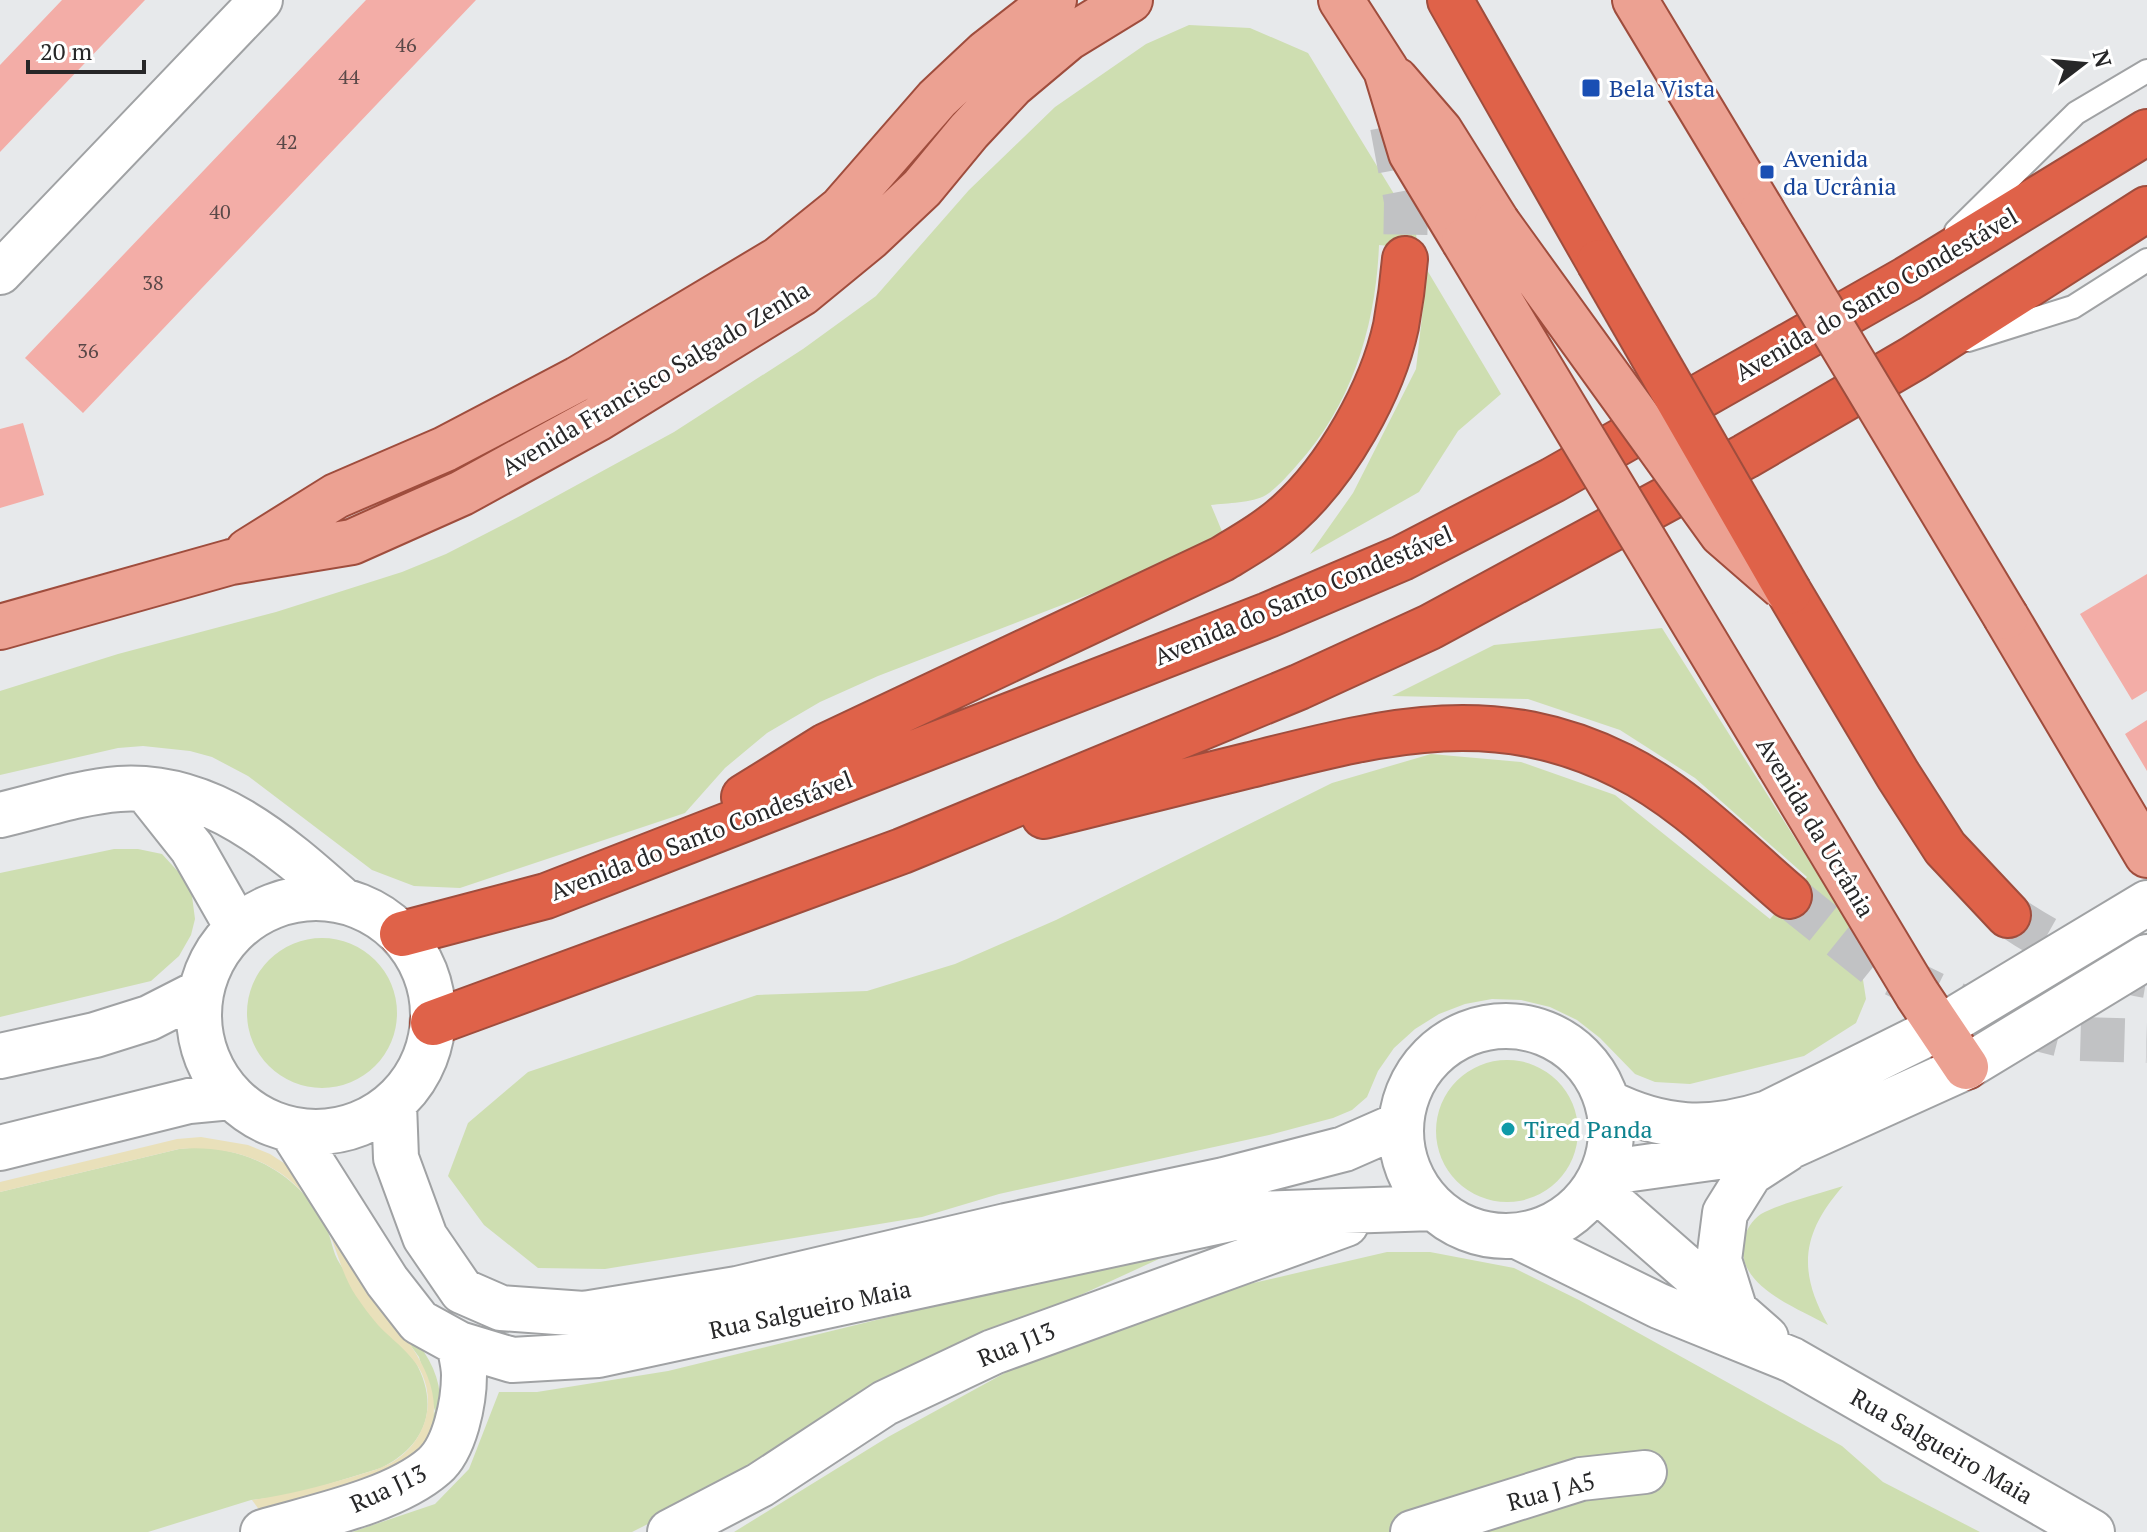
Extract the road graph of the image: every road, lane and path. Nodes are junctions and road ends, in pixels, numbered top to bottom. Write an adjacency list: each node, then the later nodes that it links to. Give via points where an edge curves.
1 (261, 0): 13 (street)
2 (1054, 0): 16 (main road, Avenida Francisco Salgado Zenha, via 976,62 841,209 779,259 578,379 445,449 336,496)
3 (1130, 0): 16 (main road, Avenida Francisco Salgado Zenha, via 1068,38 1012,85 922,188 869,238 802,293 712,350 462,493 352,542)
4 (1341, 0): 10 (main road, Avenida da Ucrânia, via 1386,70 1411,153)
5 (1450, 0): 17 (highway, bridge)
6 (1635, 0): 23 (main road, bridge)
7 (2147, 71): 14 (lane, via 2076,113)
8 (2147, 132): 14 (highway, Avenida do Santo Condestável)
9 (2147, 209): 15 (highway)
10 (1480, 232): 17 (main road, bridge, via 1722,534); 33 (main road, Avenida da Ucrânia, bridge, via 1780,766)
11 (1405, 259): 22 (highway, via 1395,328 1376,382 1345,444 1288,515 1184,579 826,746)
12 (2147, 260): 15 (lane, via 2073,307)
13 (0, 273)
14 (1907, 279): 22 (highway, Avenida do Santo Condestável, via 1553,480 1402,558)
15 (1914, 358): 21 (highway, via 1746,456 1430,627 1299,687)
16 (231, 562): 18 (main road, Avenida Francisco Salgado Zenha)
17 (1789, 592): 27 (highway, via 1945,848)
18 (0, 627)
19 (146, 790): 20 (main road, via 95,793); 25 (main road, via 188,797 242,821 265,834); 28 (main road, via 192,848)
20 (0, 815)
21 (902, 851): 24 (highway, via 1368,736 1477,728 1575,745 1624,767 1677,800); 32 (highway)
22 (653, 854): 29 (highway, Avenida do Santo Condestável, via 546,896)
23 (2147, 855)
24 (1789, 896)
25 (342, 900): 28 (main road, via 286,900); 29 (main road, via 374,912)
26 (2147, 903): 33 (main road)
27 (2008, 915)
28 (237, 927): 31 (main road, via 213,956)
29 (402, 934): 32 (main road, via 431,991)
30 (2147, 957): 35 (main road)
31 (200, 992): 34 (main road, via 149,1018); 36 (main road, via 199,1030 209,1067)
32 (433, 1023): 38 (main road, via 422,1067)
33 (1941, 1027): 35 (main road, Avenida da Ucrânia); 37 (main road, via 1739,1123 1679,1126)
34 (0, 1056)
35 (1966, 1067): 41 (main road)
36 (231, 1097): 40 (main road, via 259,1119); 42 (main road, via 189,1101)
37 (1607, 1102): 39 (main road, via 1592,1069 1565,1043 1531,1028 1495,1025 1459,1035 1430,1057 1409,1088); 43 (main road, via 1611,1138)
38 (394, 1104): 39 (main road, Rua Salgueiro Maia, via 400,1171 425,1237 462,1291 501,1308 584,1314 737,1289 1224,1180 1344,1149); 40 (main road, via 364,1124 328,1133)
39 (1401, 1124): 44 (main road, via 1405,1160)
40 (292, 1131): 48 (main road, Rua Salgueiro Maia, via 419,1322)
41 (1789, 1147): 43 (main road); 47 (main road, via 1750,1173 1725,1213 1719,1260)
42 (0, 1148)
43 (1599, 1180): 46 (main road, via 1574,1212 1547,1228); 47 (main road, Rua Salgueiro Maia)
44 (1434, 1208): 45 (main road, Rua Salgueiro Maia); 46 (main road, via 1470,1230)
45 (1387, 1209): 48 (main road, Rua Salgueiro Maia, via 1253,1214 598,1355 512,1360); 53 (main road, Rua J13, via 993,1352 885,1403 760,1485)
46 (1517, 1236): 49 (main road, Rua Salgueiro Maia, via 1659,1306)
47 (1735, 1311): 49 (main road, Rua Salgueiro Maia)
48 (459, 1344): 52 (main road, Rua J13, via 464,1374 455,1434 436,1465 368,1501)
49 (1792, 1360): 54 (main road, Rua Salgueiro Maia)
50 (1645, 1472): 51 (street, Rua J A5, via 1581,1479)
51 (1431, 1529)
52 (263, 1532)
53 (670, 1532)
54 (2092, 1532)

